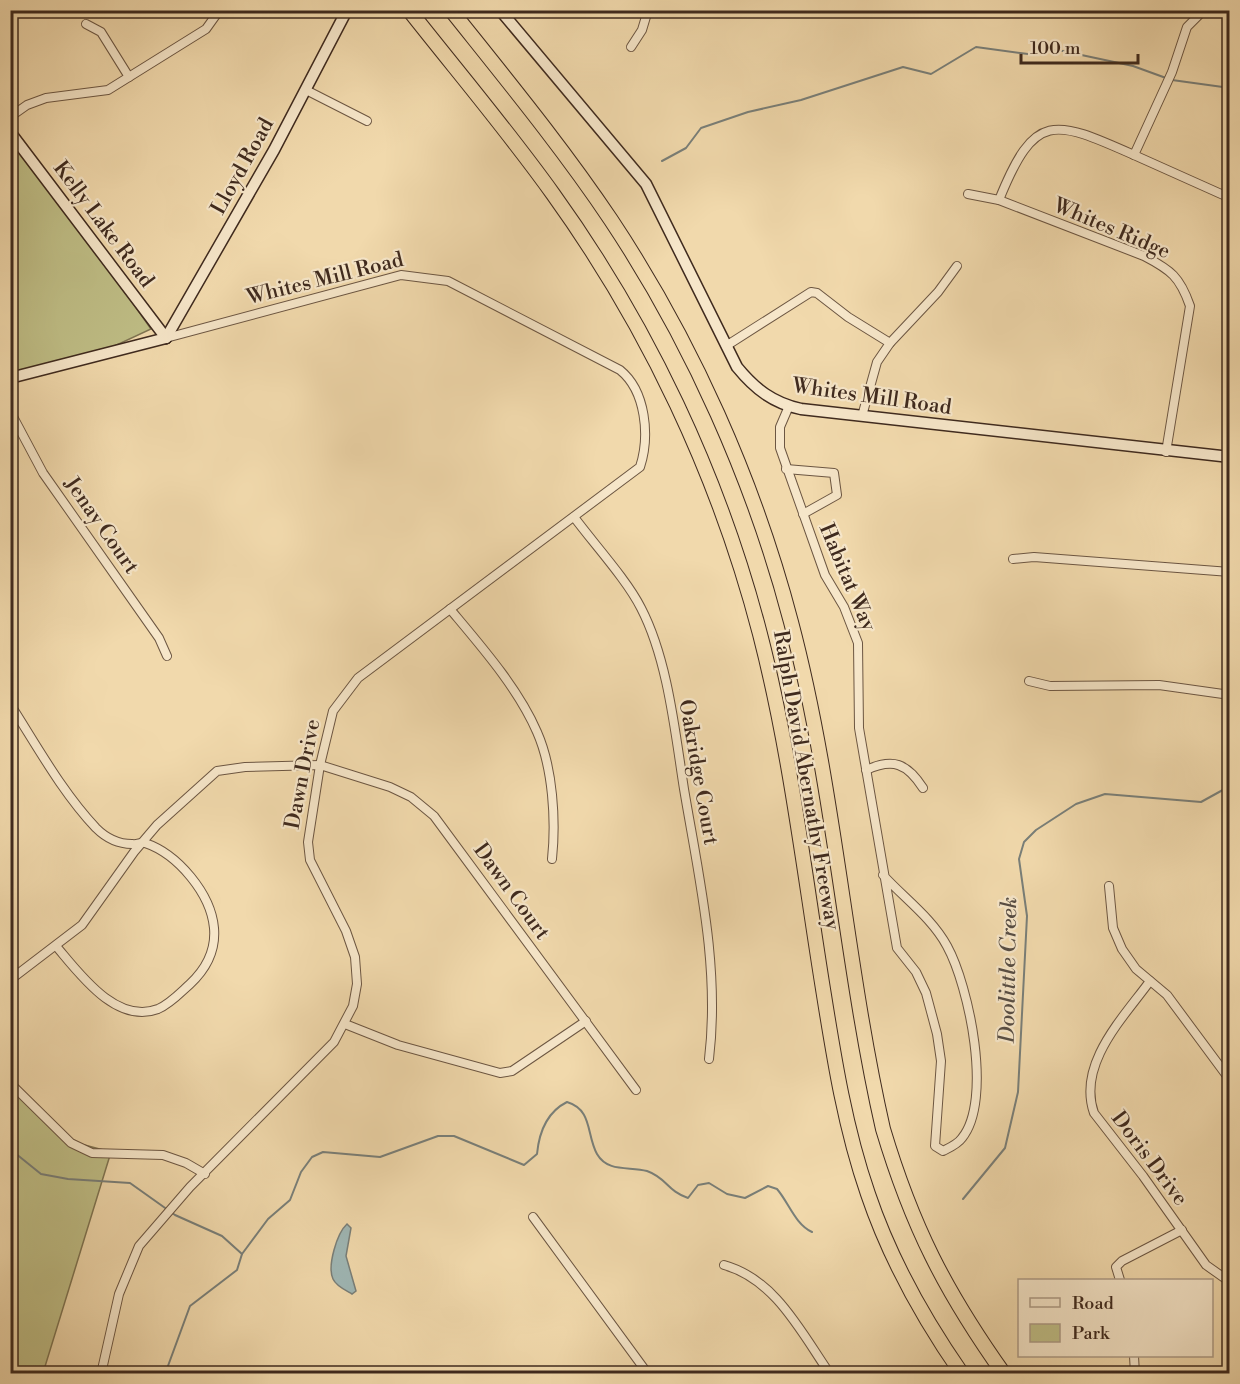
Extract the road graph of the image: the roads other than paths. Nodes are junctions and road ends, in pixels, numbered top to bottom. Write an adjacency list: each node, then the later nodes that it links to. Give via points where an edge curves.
1 (347, 10): 11 (street, Lloyd Road)
2 (409, 10): 66 (highway, Ralph David Abernathy Freeway, via 553,194 603,269 670,390 708,477 748,592 772,683 835,1059 858,1162 910,1293)
3 (451, 10): 67 (highway, Ralph David Abernathy Freeway, via 611,220 676,331 737,460 778,577 803,669 883,1129 902,1190 928,1252 969,1325)
4 (500, 10): 22 (street, Whites Mill Road, via 646,184)
5 (648, 10): 9 (street)
6 (1204, 10): 15 (street, via 1187,27 1172,72)
7 (216, 15): 10 (street, via 206,29)
8 (86, 24): 10 (street, via 101,32)
9 (631, 47)
10 (129, 77): 12 (street, via 108,90 46,98)
11 (306, 90): 13 (street); 20 (street, Lloyd Road)
12 (10, 117)
13 (367, 121)
14 (10, 132): 20 (street, Kelly Lake Road)
15 (1134, 155): 17 (street); 18 (street, via 1076,130 1050,131 1024,147)
16 (968, 194): 18 (street, Whites Ridge)
17 (1230, 198)
18 (999, 200): 28 (street, Whites Ridge, via 1144,256 1164,267 1183,287 1190,306)
19 (957, 266): 21 (street)
20 (166, 338): 23 (street, Whites Mill Road); 27 (street, Whites Mill Road, via 401,275 448,281 624,373 644,417)
21 (890, 342): 22 (street, via 811,292); 26 (street, via 877,362)
22 (726, 346): 24 (street, Whites Mill Road, via 753,385 769,398)
23 (10, 378)
24 (789, 406): 26 (street, Whites Mill Road); 30 (street, Habitat Way, via 779,437)
25 (10, 411): 36 (street, Jenay Court, via 43,473 159,638)
26 (862, 416): 28 (street, Whites Mill Road)
27 (644, 448): 32 (street, Dawn Drive, via 640,466)
28 (1166, 452): 29 (street, Whites Mill Road)
29 (1230, 458)
30 (786, 469): 31 (street, Habitat Way); 31 (street, via 834,473 837,495)
31 (803, 514): 41 (street, Habitat Way, via 825,574 843,604 858,643 859,728)
32 (574, 517): 35 (street, Dawn Drive); 52 (street, Oakridge Court, via 640,607 656,647 673,717 711,957)
33 (1013, 559): 34 (street, via 1034,557)
34 (1230, 573)
35 (450, 609): 40 (street, Dawn Drive, via 358,678 341,696 333,711); 44 (street, via 522,704 538,733 555,827)
36 (167, 656)
37 (1029, 681): 38 (street, via 1050,686 1159,685)
38 (1230, 695)
39 (10, 704): 43 (street, via 97,829 113,841)
40 (320, 765): 43 (street, Dawn Court, via 217,771); 50 (street, Dawn Court, via 390,787 411,797 434,816); 51 (street, Dawn Drive, via 308,842 310,860 355,957 357,984)
41 (866, 770): 42 (street, via 889,763 906,767); 45 (street, Habitat Way)
42 (924, 788)
43 (143, 842): 47 (street, Dawn Court, via 91,916); 47 (street, via 175,861 208,905 214,947 198,975 160,1008 148,1012 129,1010 94,987)
44 (552, 859)
45 (882, 874): 45 (street, Habitat Way, via 924,915 947,946 970,1014 977,1084 972,1116 962,1139 943,1151 934,1146 940,1070 937,1034 926,993 897,948)
46 (1108, 886): 49 (street, via 1113,928 1122,949)
47 (56, 946): 48 (street, Dawn Court)
48 (10, 980)
49 (1150, 981): 53 (street, via 1167,994); 58 (street, Doris Drive, via 1102,1049 1093,1070 1090,1102 1094,1113)
50 (586, 1021): 51 (street, via 512,1071 500,1073 398,1045); 55 (street, Dawn Court)
51 (345, 1024): 56 (street, Dawn Drive, via 334,1042)
52 (709, 1059)
53 (1230, 1080)
54 (10, 1083): 56 (street, via 71,1143 92,1153 163,1155)
55 (636, 1089)
56 (205, 1174): 63 (street, Dawn Drive, via 133,1256 119,1294)
57 (533, 1217): 64 (street)
58 (1182, 1230): 60 (street, via 1122,1261 1116,1267); 61 (street, Doris Drive, via 1206,1265)
59 (724, 1264): 65 (street, via 750,1275 770,1291)
60 (1119, 1279)
61 (1230, 1282)
62 (1134, 1357): 68 (street)
63 (101, 1374)
64 (648, 1374)
65 (830, 1374)
66 (962, 1374)
67 (1004, 1374)
68 (1135, 1374)

